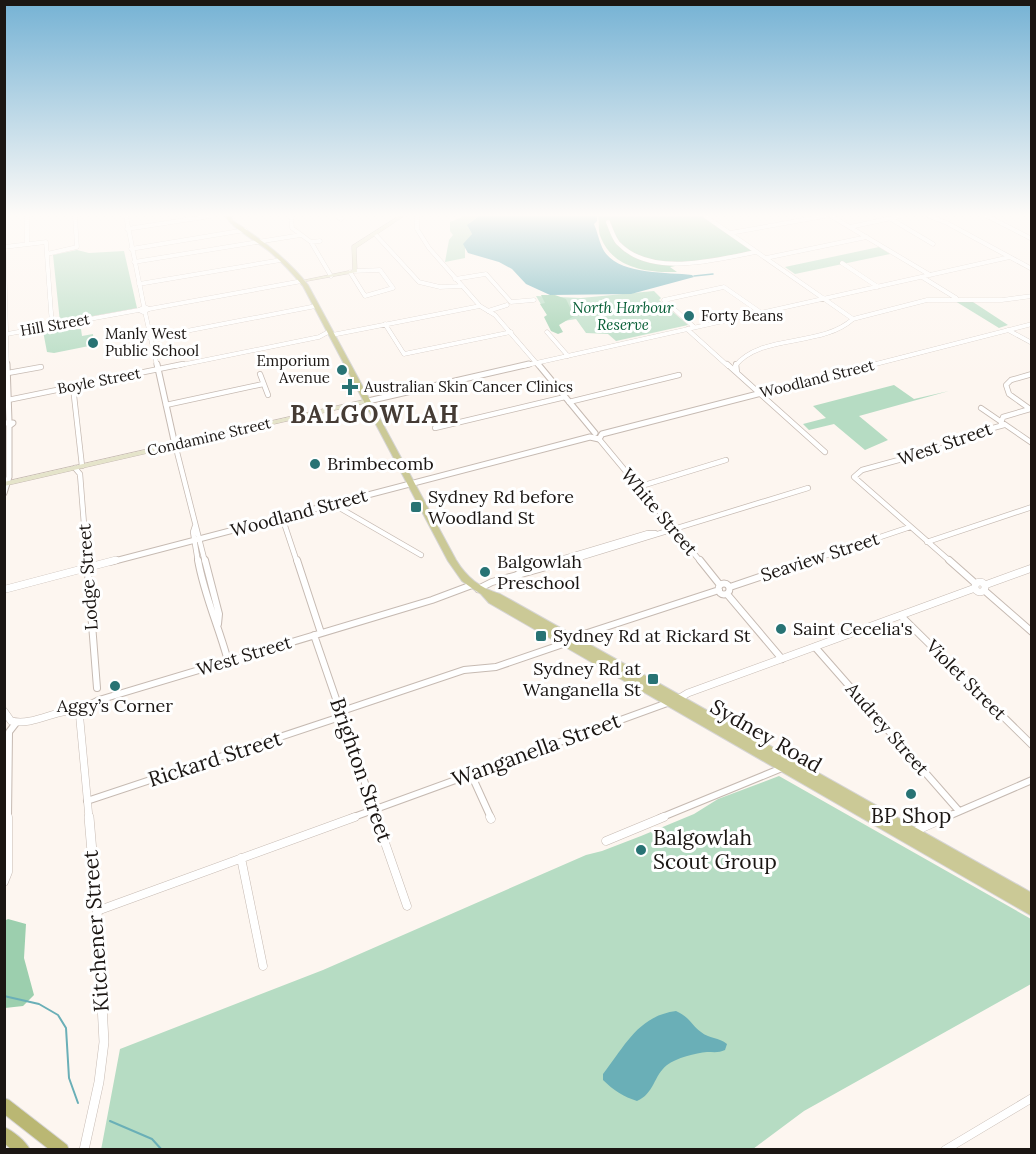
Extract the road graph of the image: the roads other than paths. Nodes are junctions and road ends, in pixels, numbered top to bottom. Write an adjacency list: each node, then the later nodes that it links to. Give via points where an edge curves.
1 (5, 270): 41 (street)
2 (48, 270): 34 (street)
3 (136, 270): 19 (street)
4 (223, 270): 19 (street)
5 (291, 270): 18 (main road, Sydney Road)
6 (327, 270): 15 (street)
7 (408, 270): 20 (street, via 419,282 440,287)
8 (448, 270): 17 (street)
9 (782, 270): 23 (street)
10 (852, 270): 21 (street)
11 (922, 270): 14 (street)
12 (954, 270): 14 (street, Condamine Street)
13 (352, 272): 13 (street, via 364,296 393,288 380,270); 15 (main road)
14 (931, 275): 16 (street, Condamine Street)
15 (331, 276): 18 (main road)
16 (922, 277): 21 (street, Condamine Street); 24 (street)
17 (455, 279): 20 (street); 25 (street, via 483,273 511,302)
18 (302, 281): 27 (main road, Sydney Road); 29 (street, Hill Street)
19 (139, 284): 29 (street)
20 (462, 286): 28 (street)
21 (878, 287): 23 (street, Condamine Street)
22 (1032, 296): 24 (street)
23 (823, 299): 30 (street, Condamine Street); 31 (street)
24 (957, 299): 31 (street, via 927,300)
25 (534, 300)
26 (507, 305): 28 (street, Boyle Street)
27 (316, 306): 40 (main road, Sydney Road); 42 (street)
28 (484, 308): 32 (street, Boyle Street); 38 (street)
29 (144, 310): 34 (street, Hill Street); 42 (street)
30 (760, 312): 35 (street, Condamine Street); 35 (street, via 724,287 665,298)
31 (853, 319): 50 (street, via 833,332 752,351 735,364)
32 (385, 324): 38 (street, via 404,354); 40 (street, Boyle Street)
33 (1032, 324): 37 (street, Woodland Street)
34 (52, 326): 41 (street, Hill Street)
35 (694, 327): 36 (street, Condamine Street)
36 (687, 329): 45 (street, Condamine Street); 50 (street)
37 (1008, 330): 43 (street); 56 (street, Woodland Street)
38 (511, 332): 46 (street)
39 (547, 332): 45 (street)
40 (331, 333): 48 (street, Boyle Street); 60 (main road, Sydney Road)
41 (7, 334): 44 (street)
42 (150, 338): 48 (street)
43 (1032, 344)
44 (6, 356): 49 (street)
45 (568, 356): 46 (street, Condamine Street)
46 (536, 363): 58 (street); 60 (street, Condamine Street)
47 (41, 367): 49 (street)
48 (158, 370): 55 (street, Boyle Street); 61 (street)
49 (8, 373): 59 (street)
50 (736, 373): 56 (street)
51 (260, 374): 54 (street)
52 (1032, 374): 63 (street, via 1006,385 1009,394)
53 (679, 375): 58 (street)
54 (263, 384): 57 (street); 61 (street)
55 (73, 387): 59 (street, Boyle Street); 73 (street, Lodge Street)
56 (760, 394): 68 (street, Woodland Street); 71 (street)
57 (268, 395)
58 (567, 399): 66 (street); 67 (street)
59 (8, 400): 64 (street)
60 (368, 401): 70 (main road, Condamine Street); 74 (main road, Sydney Road)
61 (166, 405): 70 (street)
62 (981, 408): 65 (street)
63 (1031, 409): 65 (street, West Street, via 1003,417)
64 (7, 424): 75 (street)
65 (1003, 424): 69 (street); 82 (street, West Street, via 956,438 946,447 856,472 854,477)
66 (435, 428)
67 (593, 435): 68 (street); 74 (street, Woodland Street)
68 (601, 436): 76 (street, White Street)
69 (1032, 443)
70 (174, 448): 73 (main road, Condamine Street); 84 (street)
71 (825, 452)
72 (726, 460): 76 (street)
73 (79, 470): 75 (main road, Condamine Street); 87 (street, Lodge Street)
74 (412, 483): 79 (street, Woodland Street); 93 (main road, Sydney Road, via 456,568)
75 (6, 484): 78 (street)
76 (638, 487): 83 (street, White Street)
77 (808, 488): 83 (street, West Street)
78 (4, 493)
79 (336, 503): 81 (street, Woodland Street); 86 (street)
80 (1032, 507): 85 (street)
81 (282, 517): 84 (street, Woodland Street); 98 (street)
82 (910, 527): 85 (street); 91 (street, Seaview Street)
83 (673, 528): 90 (street, White Street); 93 (street, West Street)
84 (198, 539): 87 (street, Woodland Street); 102 (street, via 212,615)
85 (927, 542): 89 (street)
86 (421, 555)
87 (87, 568): 94 (street, Woodland Street); 103 (street, Lodge Street)
88 (1032, 568): 92 (street)
89 (975, 586): 92 (street); 96 (street, Wanganella Street)
90 (719, 587): 91 (street); 95 (street); 99 (street)
91 (730, 587): 95 (street)
92 (985, 588): 97 (street)
93 (478, 589): 98 (street, West Street); 99 (main road, Sydney Road, via 492,601)
94 (5, 590)
95 (727, 594): 101 (street)
96 (901, 616): 100 (street, Wanganella Street); 109 (street, Violet Street)
97 (1032, 632)
98 (318, 634): 102 (street, West Street); 107 (street, Brighton Street)
99 (569, 641): 104 (main road, Sydney Road); 107 (street, Rickard Street, via 496,667 464,670)
100 (815, 647): 101 (street, Wanganella Street); 115 (street, Audrey Street)
101 (782, 658): 104 (street, Wanganella Street)
102 (228, 661): 105 (street, West Street, via 94,701)
103 (98, 688)
104 (673, 701): 110 (main road, Sydney Road); 111 (street, Wanganella Street)
105 (79, 710): 108 (street, West Street, via 64,710); 113 (street, Kitchener Street)
106 (4, 711): 108 (street)
107 (342, 714): 113 (street, Rickard Street); 114 (street, Brighton Street)
108 (16, 723): 120 (street, via 9,732 8,872)
109 (1032, 745)
110 (787, 765): 117 (main road, Sydney Road); 118 (street)
111 (471, 774): 114 (street, Wanganella Street); 116 (street)
112 (1032, 780): 115 (street)
113 (87, 801): 123 (street, Kitchener Street)
114 (375, 810): 119 (street, Wanganella Street); 122 (street, Brighton Street)
115 (959, 811): 117 (street)
116 (490, 819)
117 (912, 836): 121 (main road, Sydney Road); 124 (main road, Sydney Road)
118 (606, 841)
119 (241, 858): 123 (street, Wanganella Street); 125 (street)
120 (4, 882)
121 (1032, 899)
122 (407, 906)
123 (97, 911): 129 (street, Kitchener Street, via 104,1042)
124 (1032, 911)
125 (263, 966)
126 (1032, 1098): 132 (street)
127 (4, 1105): 131 (highway)
128 (4, 1134): 130 (highway)
129 (85, 1144)
130 (23, 1149)
131 (62, 1149)
132 (945, 1149)

